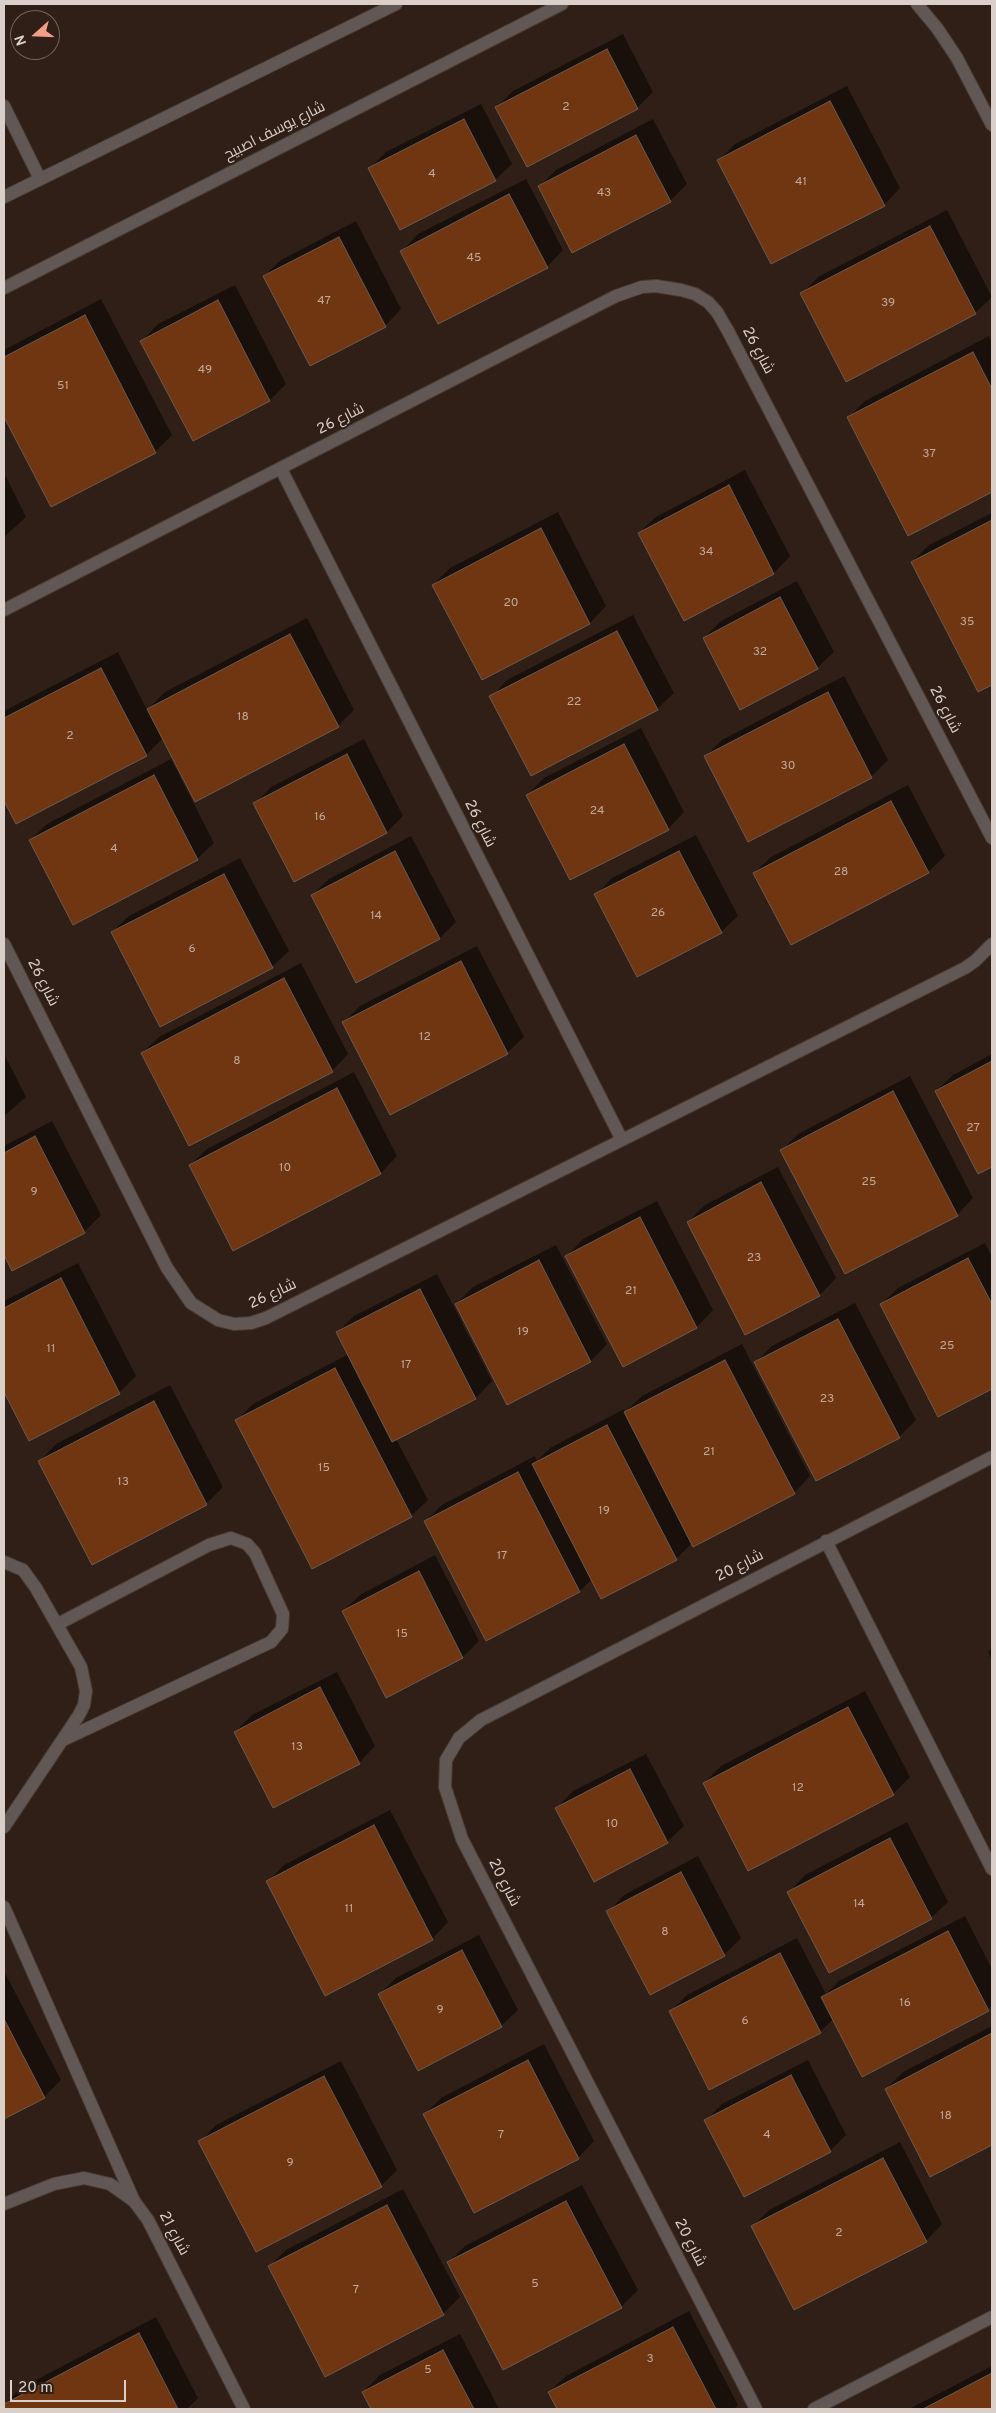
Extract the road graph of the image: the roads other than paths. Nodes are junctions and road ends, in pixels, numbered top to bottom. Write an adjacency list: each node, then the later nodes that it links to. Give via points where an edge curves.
1 (396, 4): 6 (street)
2 (562, 4): 8 (street, شارع يوسف اصبيح)
3 (918, 4): 5 (street, via 957,58)
4 (4, 106): 6 (street)
5 (992, 126)
6 (40, 178): 7 (street)
7 (4, 197)
8 (4, 288)
9 (281, 469): 10 (street, شارع 26); 11 (street, شارع 26, via 616,296 656,286 695,294 717,312 728,331); 14 (street, شارع 26)
10 (4, 610)
11 (992, 838)
12 (4, 944): 14 (street, شارع 26, via 168,1268 191,1302 218,1320 234,1324 266,1318)
13 (992, 944): 14 (street, شارع 26, via 965,968)
14 (622, 1140)
15 (992, 1457): 16 (street, شارع 20)
16 (826, 1541): 21 (street); 27 (street, شارع 20, via 481,1720 459,1738 446,1760 444,1772 448,1803 462,1839)
17 (4, 1562): 18 (street, via 23,1570)
18 (58, 1624): 19 (street, via 81,1667 86,1691 84,1704); 19 (street, via 209,1544 232,1538 247,1544 255,1553 283,1614 282,1629 271,1642)
19 (63, 1740): 20 (street)
20 (4, 1827)
21 (992, 1869)
22 (4, 1907): 23 (street)
23 (134, 2200): 24 (street, شارع 21, via 110,2184 84,2178 54,2184); 26 (street, شارع 21, via 148,2220)
24 (4, 2204)
25 (992, 2317): 28 (street)
26 (244, 2409)
27 (756, 2409)
28 (814, 2409)

